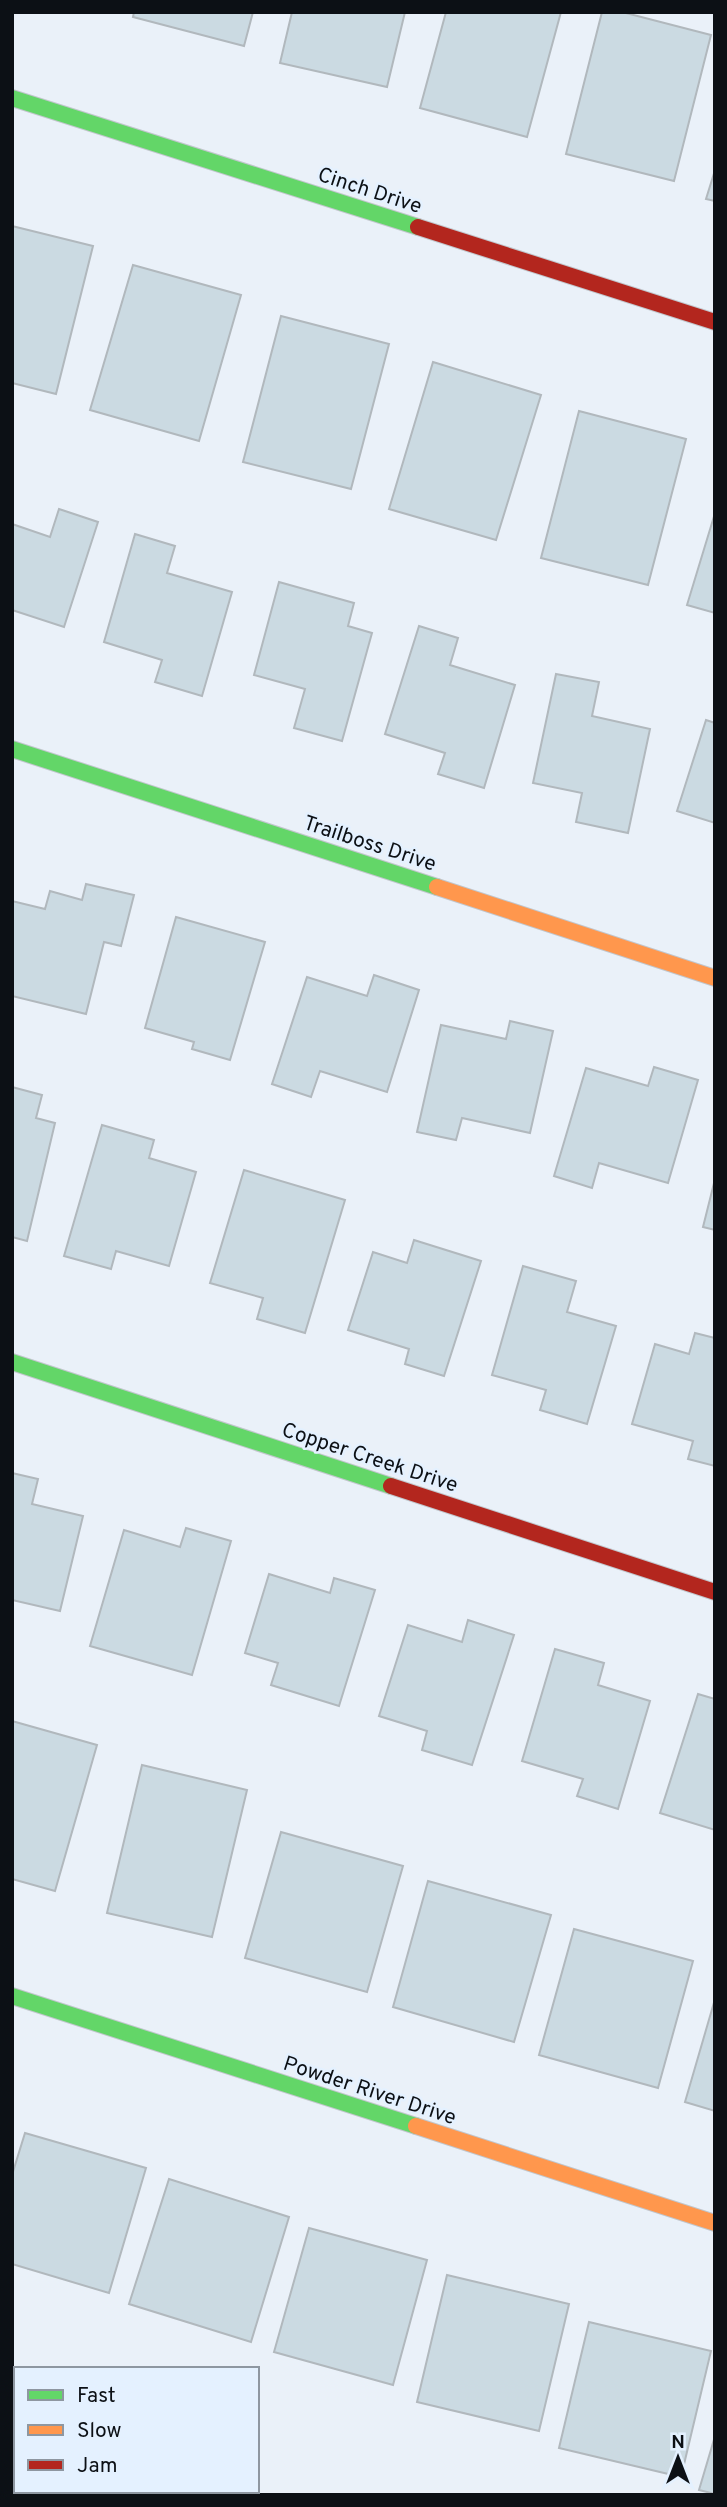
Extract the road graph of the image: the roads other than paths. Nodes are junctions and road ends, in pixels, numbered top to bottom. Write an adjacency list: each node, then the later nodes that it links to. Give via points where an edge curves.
1 (12, 98): 2 (street, Cinch Drive)
2 (715, 322)
3 (12, 749): 4 (street, Trailboss Drive)
4 (715, 978)
5 (12, 1362): 6 (street, Copper Creek Drive)
6 (715, 1592)
7 (12, 1996): 8 (street, Powder River Drive)
8 (715, 2223)

